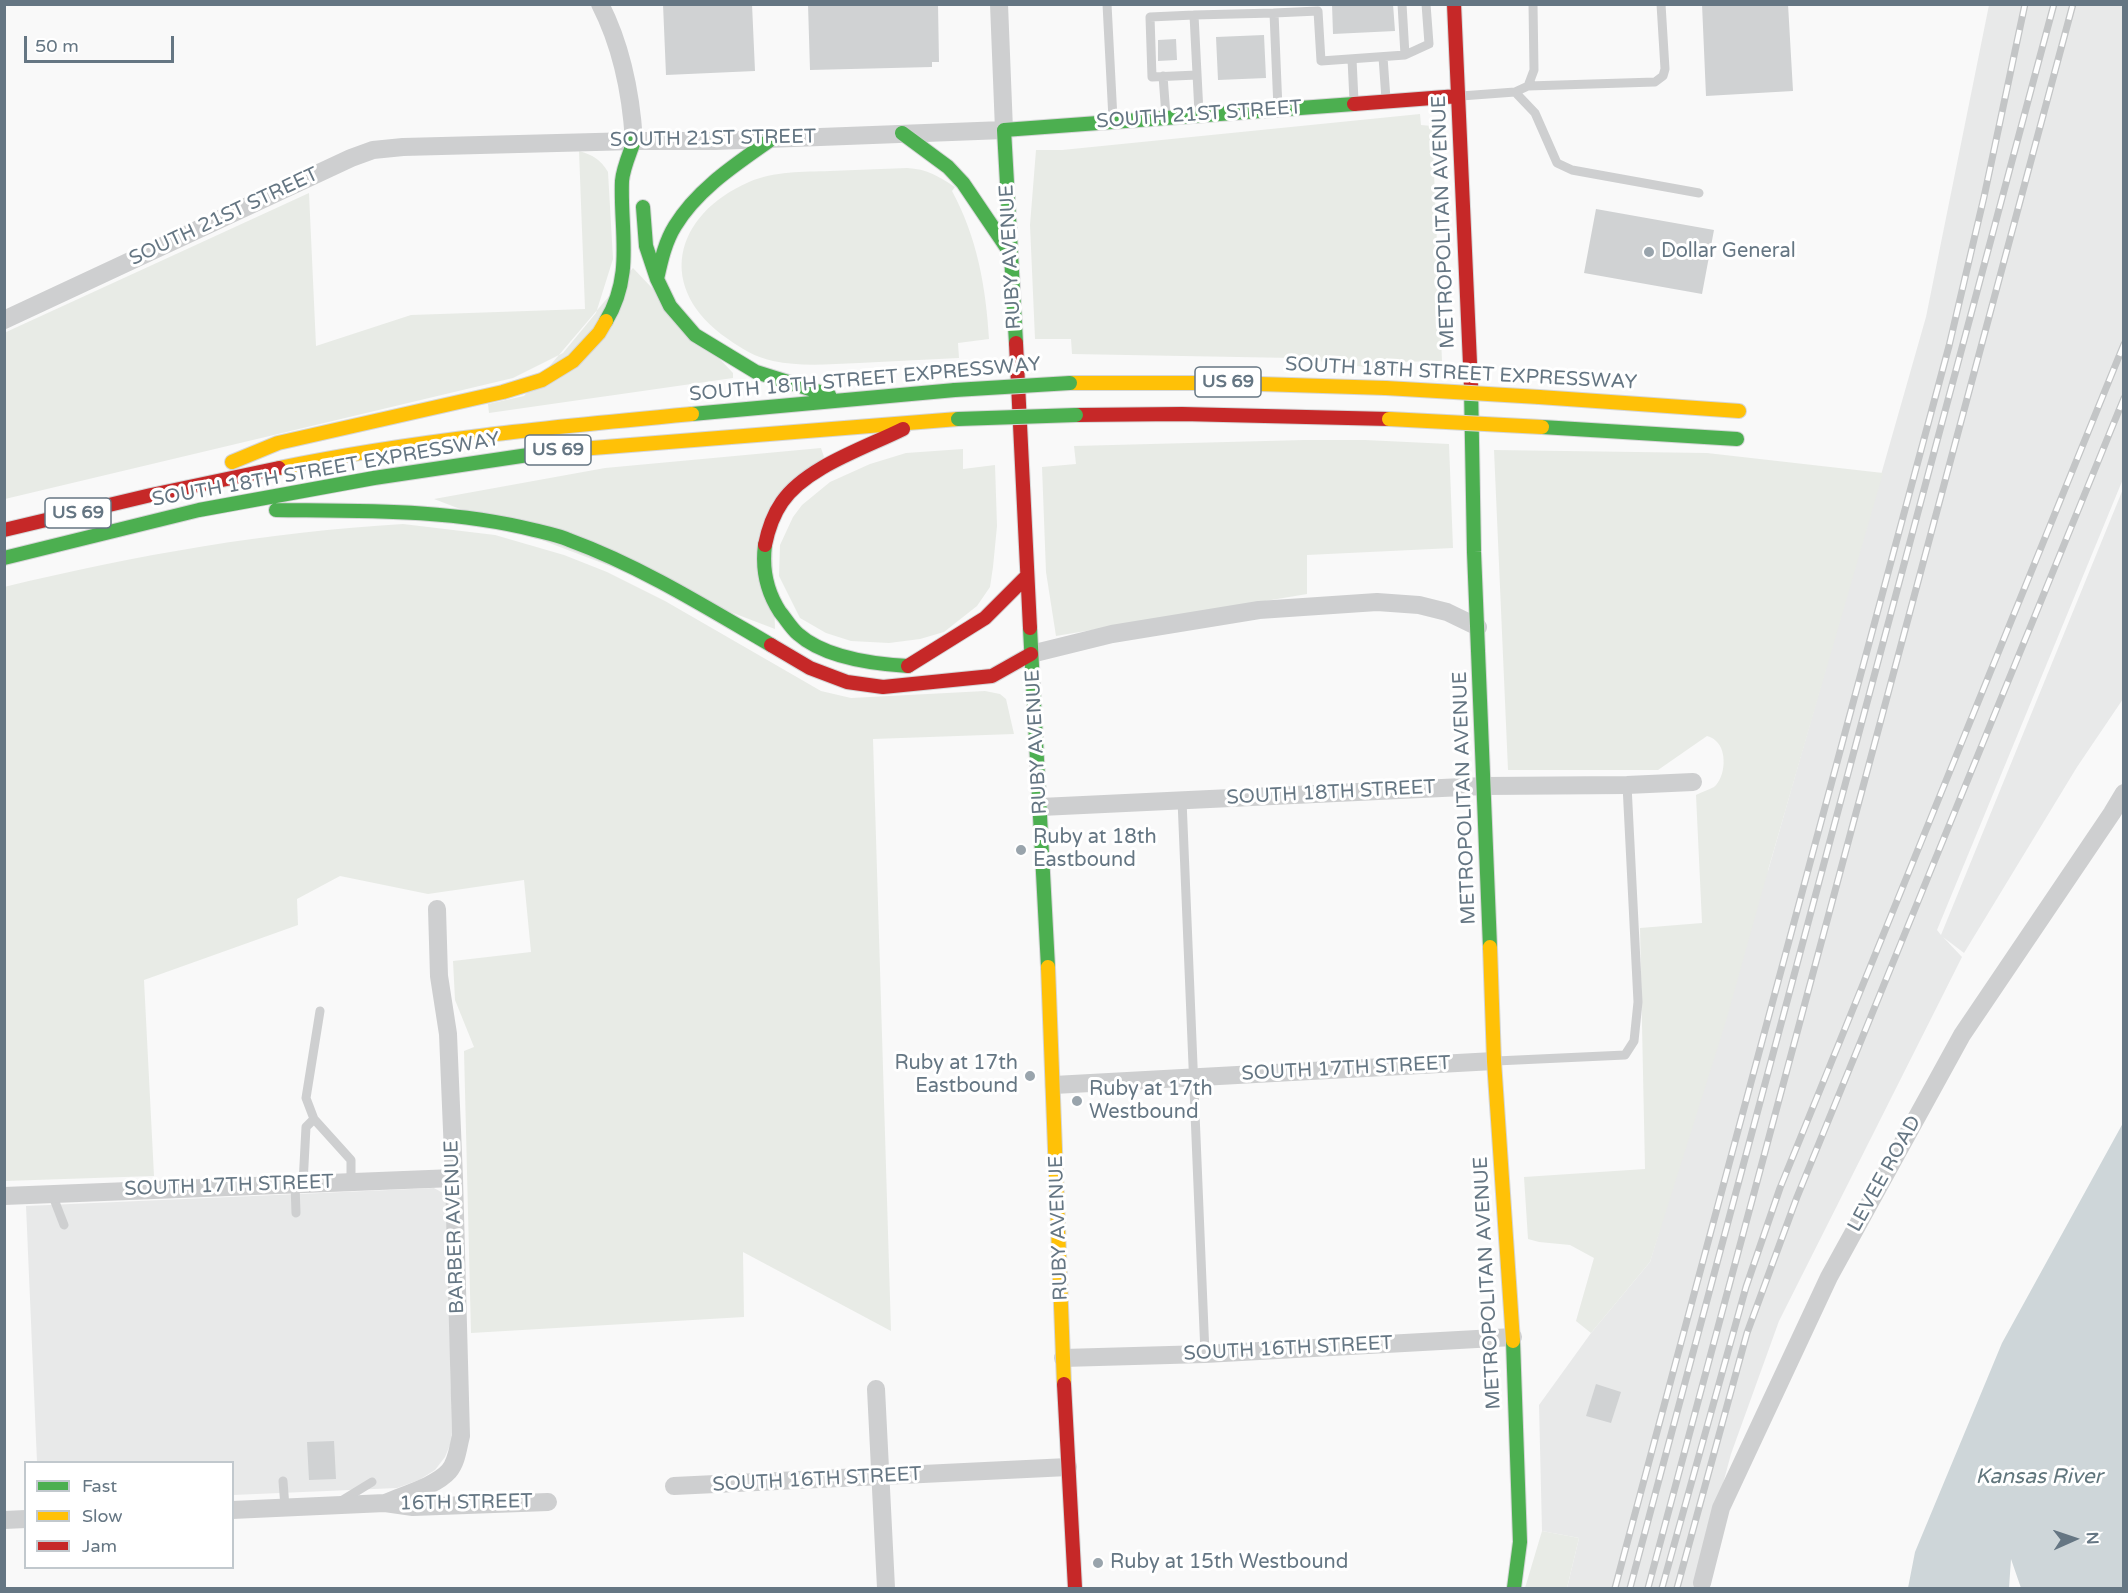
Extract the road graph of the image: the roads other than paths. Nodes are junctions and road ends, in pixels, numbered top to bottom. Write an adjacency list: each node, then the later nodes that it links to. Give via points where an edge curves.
1 (600, 4): 28 (street, via 614,31 625,71)
2 (999, 4): 25 (street, RUBY AVENUE)
3 (1107, 4): 24 (lane)
4 (1402, 4): 11 (lane)
5 (1426, 4): 11 (lane, via 1429,44)
6 (1454, 4): 18 (main road, METROPOLITAN AVENUE)
7 (1533, 4): 16 (lane, via 1534,70)
8 (1661, 4): 16 (lane, via 1665,69 1655,82)
9 (1274, 14): 10 (lane); 13 (lane, via 1318,11 1321,61); 21 (lane)
10 (1194, 15): 14 (lane); 15 (lane, via 1150,16 1152,77)
11 (1405, 55): 12 (lane)
12 (1383, 57): 13 (lane); 19 (lane)
13 (1352, 59): 20 (lane)
14 (1197, 75): 15 (lane); 22 (lane)
15 (1163, 76): 23 (lane)
16 (1528, 86): 17 (lane)
17 (1515, 92): 18 (lane); 31 (lane, via 1535,114 1557,163 1572,170)
18 (1458, 96): 19 (main road, SOUTH 21ST STREET); 44 (main road, METROPOLITAN AVENUE)
19 (1386, 101): 20 (main road, SOUTH 21ST STREET)
20 (1354, 103): 21 (main road, SOUTH 21ST STREET)
21 (1278, 110): 22 (main road, SOUTH 21ST STREET)
22 (1199, 116): 23 (main road, SOUTH 21ST STREET)
23 (1166, 118): 24 (main road, SOUTH 21ST STREET)
24 (1113, 122): 25 (main road, SOUTH 21ST STREET)
25 (1004, 130): 26 (street, SOUTH 21ST STREET); 32 (main road, RUBY AVENUE)
26 (902, 133): 27 (street, SOUTH 21ST STREET); 32 (main road, via 963,183)
27 (773, 138): 28 (street, SOUTH 21ST STREET); 33 (main road, via 689,206 667,241)
28 (634, 141): 29 (main road); 34 (street, SOUTH 21ST STREET, via 373,150); 39 (main road, via 622,177 623,280 614,308 599,333 573,361 542,380 503,392 279,443)
29 (639, 171)
30 (642, 192): 33 (main road, via 646,246)
31 (1699, 193)
32 (1012, 257): 43 (main road, RUBY AVENUE)
33 (657, 279): 35 (main road, via 670,306 694,335 756,372)
34 (4, 320)
35 (842, 399): 36 (main road, SOUTH 18TH STREET EXPRESSWAY / US 69, bridge, via 1151,381 1291,383); 39 (main road, SOUTH 18TH STREET EXPRESSWAY / US 69, via 496,433 323,459)
36 (1739, 411)
37 (920, 422): 38 (main road, SOUTH 18TH STREET EXPRESSWAY / US 69, bridge, via 1182,414 1389,419); 40 (main road, SOUTH 18TH STREET EXPRESSWAY / US 69, via 551,451); 48 (main road, via 827,465 804,481 783,501 764,549 765,580 777,609 798,634 831,651 873,664)
38 (1737, 439)
39 (151, 495): 41 (main road, SOUTH 18TH STREET EXPRESSWAY / US 69)
40 (199, 510): 42 (main road, SOUTH 18TH STREET EXPRESSWAY / US 69); 46 (main road, via 421,512 498,521 568,538 684,596 810,668 847,682 883,687 992,676)
41 (4, 530)
42 (4, 558)
43 (1027, 576): 46 (main road, RUBY AVENUE); 48 (main road, via 985,618)
44 (1478, 627): 46 (street, via 1447,612 1419,605 1377,602 1259,610 1112,634); 51 (main road, METROPOLITAN AVENUE)
45 (1001, 654): 46 (main road)
46 (1031, 654): 54 (main road, RUBY AVENUE)
47 (939, 661): 48 (main road)
48 (908, 666)
49 (1694, 782): 50 (street, SOUTH 18TH STREET)
50 (1627, 785): 51 (street, SOUTH 18TH STREET); 57 (lane, via 1638,1002 1634,1041 1625,1055)
51 (1484, 786): 53 (street, SOUTH 18TH STREET); 57 (main road, METROPOLITAN AVENUE)
52 (2124, 793): 84 (street, LEVEE ROAD, via 1962,1035 1829,1277 1721,1508)
53 (1182, 800): 54 (street, SOUTH 18TH STREET); 58 (lane)
54 (1041, 807): 59 (main road, RUBY AVENUE)
55 (437, 909): 61 (street, BARBER AVENUE, via 439,976 448,1034)
56 (320, 1011): 60 (lane, via 306,1098)
57 (1494, 1061): 58 (street, SOUTH 17TH STREET); 68 (main road, METROPOLITAN AVENUE)
58 (1195, 1077): 59 (street, SOUTH 17TH STREET); 69 (lane)
59 (1054, 1085): 70 (main road, RUBY AVENUE)
60 (314, 1119): 62 (lane, via 351,1160); 63 (lane, via 306,1127)
61 (454, 1178): 62 (street, SOUTH 17TH STREET); 78 (street, BARBER AVENUE, via 461,1436 448,1471 434,1482)
62 (351, 1182): 63 (street, SOUTH 17TH STREET)
63 (299, 1184): 64 (street, SOUTH 17TH STREET); 66 (lane)
64 (52, 1194): 65 (street, SOUTH 17TH STREET); 67 (lane)
65 (4, 1196)
66 (296, 1213)
67 (64, 1225)
68 (1513, 1337): 69 (street, SOUTH 16TH STREET); 87 (main road, METROPOLITAN AVENUE, via 1520,1542)
69 (1205, 1354): 70 (street, SOUTH 16TH STREET)
70 (1063, 1358): 72 (main road, RUBY AVENUE)
71 (876, 1389): 73 (street)
72 (1068, 1467): 73 (street, SOUTH 16TH STREET); 86 (main road, RUBY AVENUE)
73 (881, 1477): 76 (street, SOUTH 16TH STREET); 85 (street)
74 (283, 1481): 80 (lane)
75 (372, 1482): 79 (lane)
76 (674, 1486)
77 (548, 1502): 78 (street, 16TH STREET, via 413,1507)
78 (385, 1503): 79 (street)
79 (333, 1505): 80 (street)
80 (285, 1507): 81 (street)
81 (234, 1510)
82 (24, 1519): 83 (street)
83 (4, 1520)
84 (1702, 1583)
85 (886, 1588)
86 (1075, 1588)
87 (1514, 1588)

